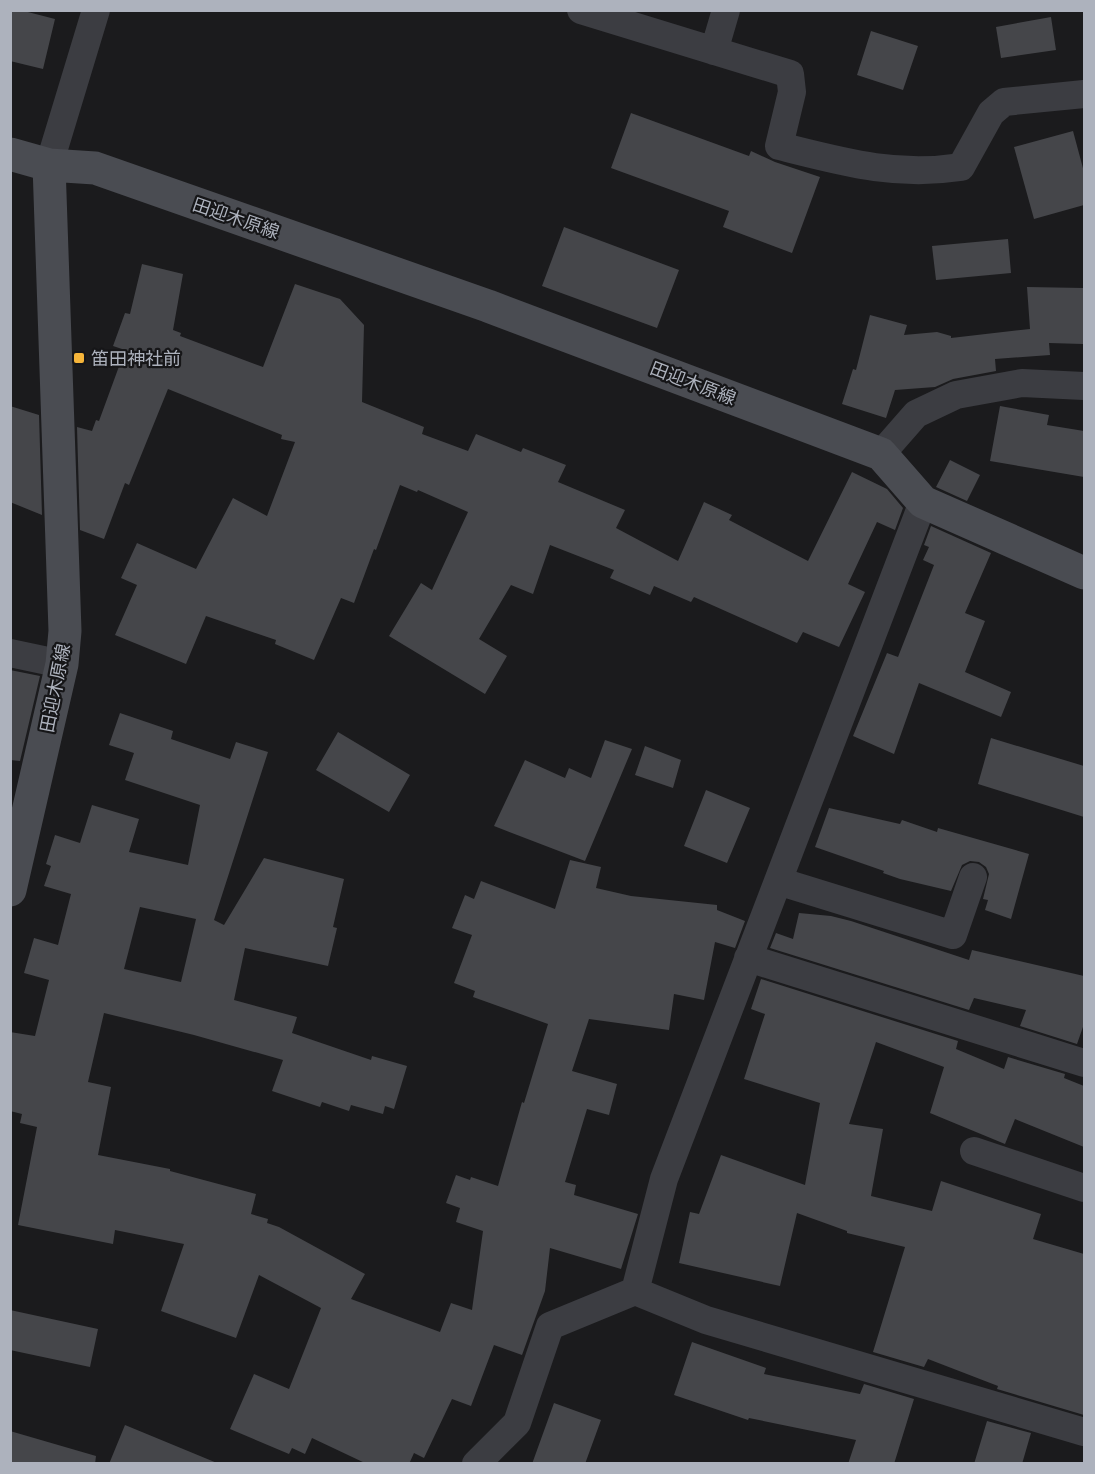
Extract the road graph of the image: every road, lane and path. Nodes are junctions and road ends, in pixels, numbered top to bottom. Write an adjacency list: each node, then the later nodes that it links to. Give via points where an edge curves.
1 (96, 10): 7 (street)
2 (581, 10): 4 (street)
3 (726, 10): 4 (street)
4 (714, 51): 5 (street, via 790,74 792,92 779,146 867,167 932,172 962,167 991,114 1005,102)
5 (1084, 94)
6 (10, 154): 7 (main road)
7 (49, 165): 9 (main road, 田迎木原線, via 107,172 488,306); 13 (main road, 田迎木原線, via 65,631)
8 (1084, 386): 9 (street, via 1022,383 956,395 916,414)
9 (881, 454): 10 (main road, 田迎木原線)
10 (922, 502): 11 (main road, 田迎木原線); 15 (street)
11 (1084, 573)
12 (10, 653): 13 (street)
13 (62, 664): 16 (main road, 田迎木原線)
14 (973, 878): 15 (street, via 953,935)
15 (778, 881): 17 (street)
16 (10, 890)
17 (748, 958): 18 (street); 21 (street, via 664,1179)
18 (1084, 1062)
19 (974, 1151): 20 (street)
20 (1084, 1188)
21 (635, 1291): 22 (street, via 706,1320); 23 (street, via 550,1326 517,1423)
22 (1084, 1432)
23 (476, 1464)

